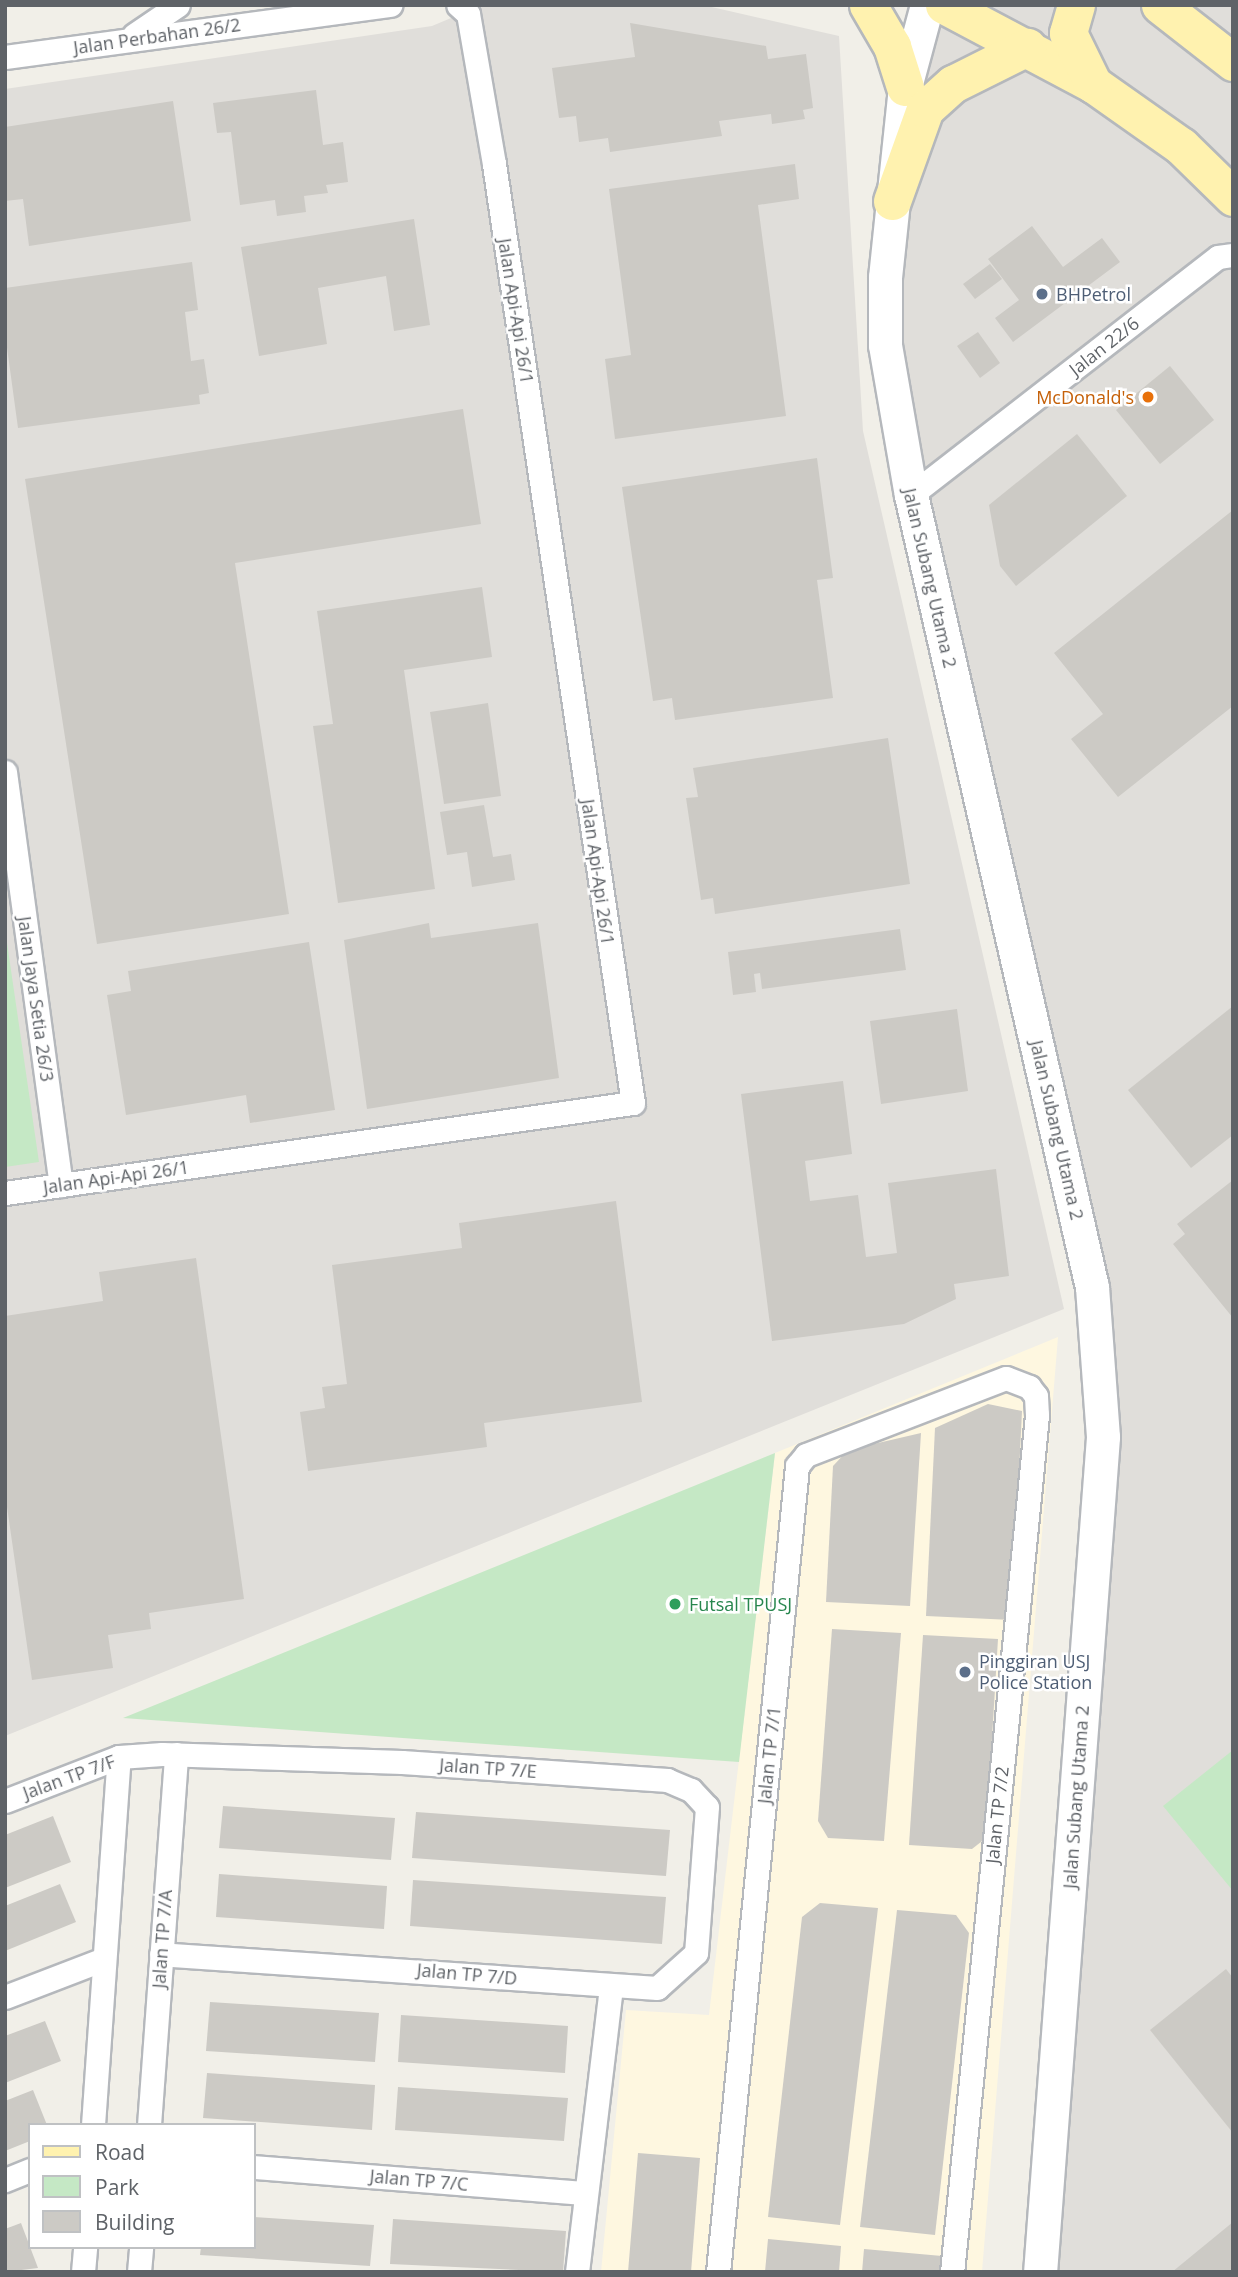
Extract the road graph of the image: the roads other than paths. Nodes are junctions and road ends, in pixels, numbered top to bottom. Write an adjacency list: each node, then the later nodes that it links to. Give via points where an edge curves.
1 (178, 5): 9 (street)
2 (391, 5): 9 (street, Jalan Perbahan 26/2)
3 (868, 5): 14 (main road, via 892,46)
4 (927, 5): 14 (main road, Jalan Subang Utama 2)
5 (944, 5): 10 (main road)
6 (1076, 5): 13 (main road, via 1068,33)
7 (1164, 9): 12 (main road)
8 (463, 10): 20 (street, Jalan Api-Api 26/1, via 633,1103)
9 (127, 39): 11 (street, Jalan Perbahan 26/2)
10 (1027, 47): 13 (main road); 16 (main road, via 953,84 925,109)
11 (5, 57)
12 (1233, 62)
13 (1093, 84): 15 (main road, via 1181,146)
14 (905, 87): 16 (main road, Jalan Subang Utama 2)
15 (1233, 197)
16 (892, 201): 18 (main road, Jalan Subang Utama 2, via 885,345)
17 (1233, 255): 18 (street, Jalan 22/6, via 1217,257)
18 (911, 495): 44 (main road, Jalan Subang Utama 2, via 1093,1287 1100,1382 1103,1437)
19 (5, 772): 20 (street, Jalan Jaya Setia 26/3)
20 (61, 1185): 21 (street, Jalan Api-Api 26/1)
21 (5, 1193)
22 (1006, 1378): 42 (street, Jalan TP 7/1, via 806,1455 797,1466); 43 (street, Jalan TP 7/2, via 1029,1387 1036,1396 1037,1415)
23 (176, 1754): 24 (street, Jalan TP 7/F); 26 (street, Jalan TP 7/E, via 402,1762 667,1780 691,1790 707,1807); 27 (street, Jalan TP 7/A)
24 (119, 1758): 25 (street, Jalan TP 7/F); 28 (street)
25 (5, 1801)
26 (703, 1891): 29 (street, Jalan TP 7/D, via 696,1953 678,1974 657,1988)
27 (161, 1954): 29 (street, Jalan TP 7/D); 32 (street, Jalan TP 7/A)
28 (104, 1959): 30 (street); 31 (street)
29 (611, 1986): 36 (street)
30 (5, 1997)
31 (93, 2123)
32 (149, 2123)
33 (256, 2167): 36 (street, Jalan TP 7/C)
34 (28, 2171): 35 (street)
35 (5, 2180)
36 (585, 2193): 41 (street)
37 (85, 2249): 39 (street)
38 (141, 2249): 40 (street)
39 (83, 2272)
40 (139, 2272)
41 (577, 2272)
42 (718, 2272)
43 (952, 2272)
44 (1040, 2272)

